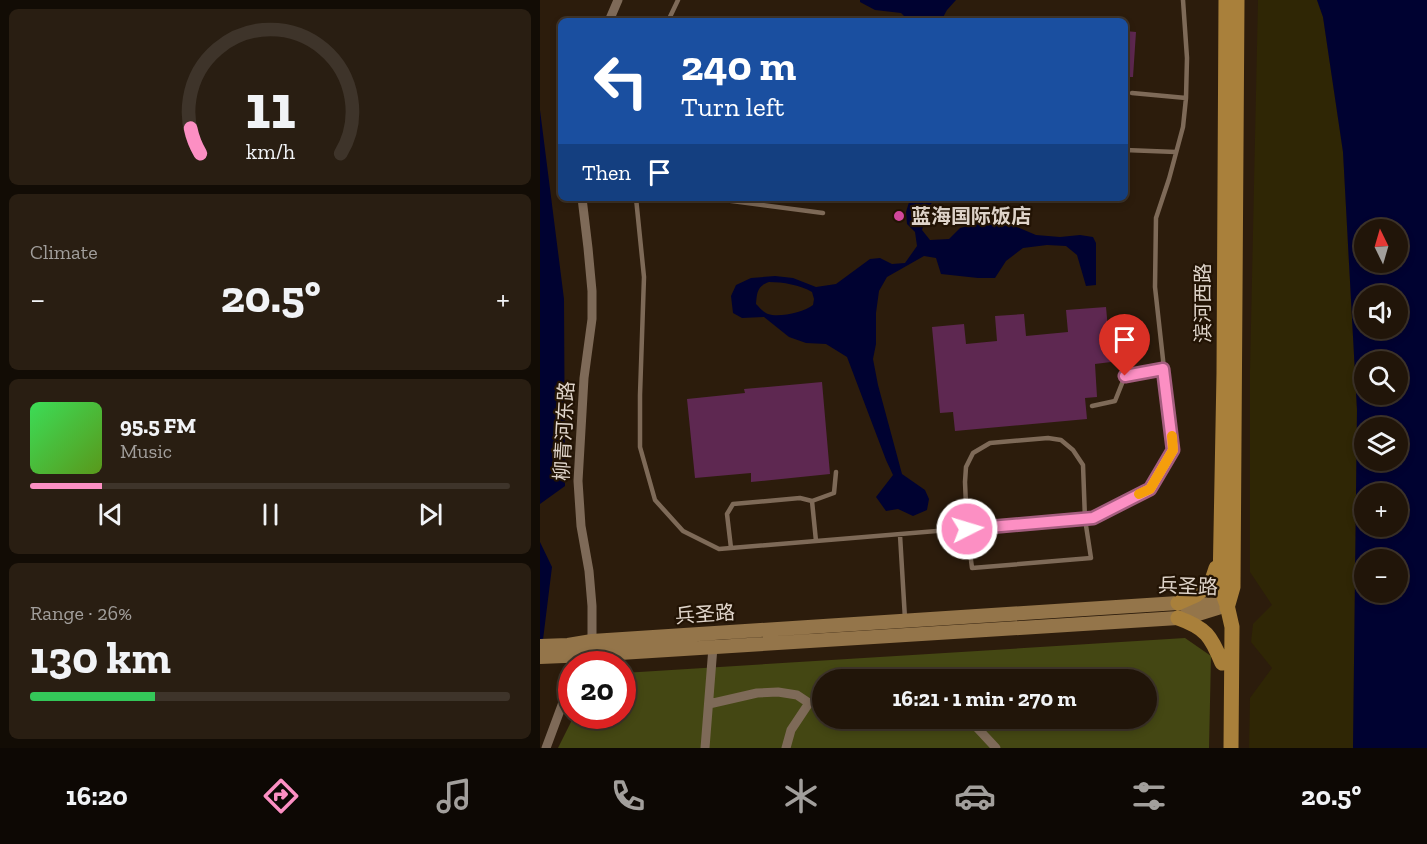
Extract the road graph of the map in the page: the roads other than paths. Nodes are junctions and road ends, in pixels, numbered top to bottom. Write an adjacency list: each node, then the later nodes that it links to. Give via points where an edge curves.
1 (618, 0): 6 (street)
2 (678, 0): 7 (lane)
3 (1183, 0): 9 (lane)
4 (1226, 0): 25 (main road, 滨河西路)
5 (1237, 0): 26 (main road, 滨河西路, via 1233,587)
6 (610, 18)
7 (669, 18)
8 (1132, 93): 9 (lane)
9 (1186, 98): 11 (lane)
10 (1128, 150): 11 (lane)
11 (1176, 152): 16 (lane, via 1156,219 1155,287)
12 (582, 201): 29 (street, 柳青河东路, via 592,319 578,481 589,571)
13 (636, 201): 24 (lane, via 644,277 640,447 655,500 683,531 718,549)
14 (732, 201): 15 (lane)
15 (823, 213)
16 (1163, 369): 17 (lane, via 1125,376 1115,401); 20 (lane, via 1173,450 1150,489)
17 (1092, 406)
18 (836, 472): 19 (lane, via 834,493)
19 (812, 501): 23 (lane); 24 (lane, via 801,498 733,504 727,514)
20 (1085, 519): 21 (lane); 21 (lane, via 1091,558 972,568); 21 (lane, via 1083,465 1061,440 1036,439 990,444 973,453 966,467)
21 (967, 529): 22 (lane)
22 (900, 535): 23 (lane); 28 (lane)
23 (816, 542): 24 (lane)
24 (731, 548)
25 (1220, 553): 26 (main road, 滨河西路, via 1220,586); 27 (main road, via 1211,583)
26 (1227, 605): 27 (main road, 兵圣路); 36 (main road, 滨河西路); 47 (main road, 滨河西路, via 1232,627)
27 (1178, 610): 28 (main road, 兵圣路); 31 (main road, 兵圣路); 36 (main road, via 1214,642)
28 (905, 619): 29 (main road, 兵圣路)
29 (592, 641): 32 (main road, 兵圣路); 33 (street, 柳青河东路)
30 (540, 646): 32 (main road)
31 (713, 647): 34 (main road, 兵圣路); 39 (street)
32 (568, 650): 35 (main road)
33 (589, 651)
34 (636, 655)
35 (540, 657)
36 (1222, 663): 46 (main road, 滨河西路)
37 (809, 703): 38 (street); 39 (street, via 797,695 778,692); 44 (street, via 791,730)
38 (812, 703)
39 (709, 704): 43 (street)
40 (558, 716): 42 (street)
41 (978, 729): 45 (street)
42 (546, 748)
43 (705, 748)
44 (786, 748)
45 (996, 748)
46 (1221, 748)
47 (1231, 748)

